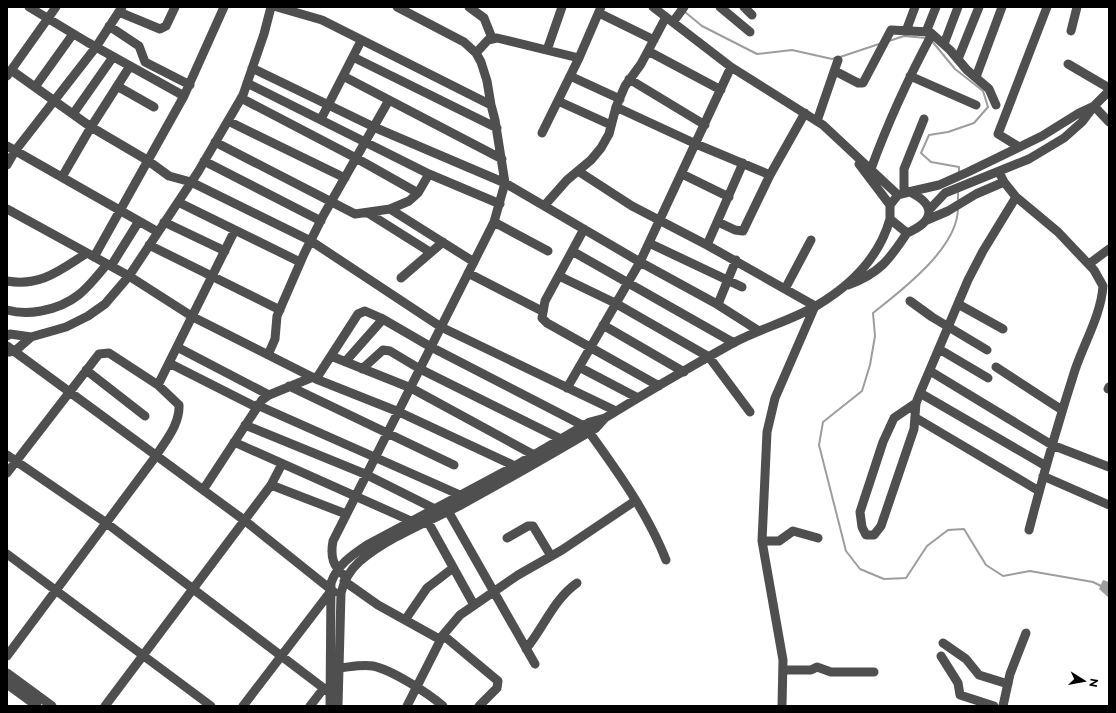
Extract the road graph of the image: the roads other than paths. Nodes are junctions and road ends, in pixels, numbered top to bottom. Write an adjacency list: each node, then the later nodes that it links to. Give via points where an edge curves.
1 (29, 7): 25 (street)
2 (56, 7): 25 (street)
3 (175, 7): 20 (street, via 166,26 160,29)
4 (224, 7): 58 (street)
5 (271, 7): 49 (street)
6 (277, 7): 35 (street, via 322,20)
7 (397, 7): 21 (street)
8 (469, 7): 33 (street, via 484,18)
9 (562, 7): 38 (street)
10 (653, 7): 26 (street)
11 (720, 7): 30 (street)
12 (744, 7): 24 (street)
13 (915, 7): 28 (street)
14 (936, 7): 31 (street)
15 (958, 7): 36 (street)
16 (979, 7): 45 (street)
17 (1002, 7): 55 (street)
18 (1047, 7): 92 (street, via 998,134)
19 (1077, 7): 29 (street)
20 (120, 9): 27 (street)
21 (410, 10): 40 (street, via 464,42)
22 (600, 10): 34 (street); 43 (street)
23 (682, 10): 26 (street)
24 (752, 15)
25 (48, 19): 32 (street); 51 (street)
26 (670, 20): 34 (street); 48 (street)
27 (109, 26): 37 (street); 58 (street, via 140,46 145,62)
28 (906, 31): 31 (street); 50 (street, via 891,30 863,83)
29 (1071, 31)
30 (750, 32)
31 (929, 33): 36 (street); 54 (street)
32 (73, 34): 37 (street); 60 (street)
33 (492, 38): 38 (street); 40 (street)
34 (654, 40): 39 (street)
35 (362, 41): 42 (street); 70 (street)
36 (944, 44): 45 (street)
37 (96, 47): 41 (street); 65 (street)
38 (547, 50): 43 (street)
39 (648, 51): 56 (street); 61 (street)
40 (476, 53): 70 (street, via 487,81)
41 (113, 57): 47 (street); 76 (street)
42 (353, 57): 52 (street); 86 (street)
43 (579, 58): 53 (street)
44 (838, 60): 50 (street)
45 (958, 60): 55 (street)
46 (1068, 64): 62 (street)
47 (130, 66): 59 (street); 63 (street)
48 (731, 67): 61 (street); 75 (street)
49 (252, 68): 57 (street); 69 (street)
50 (834, 71): 80 (street)
51 (9, 73): 60 (street)
52 (343, 76): 66 (street); 69 (street)
53 (570, 76): 67 (street); 68 (street)
54 (910, 76): 71 (street); 100 (street)
55 (976, 77): 73 (street, via 989,89)
56 (629, 79): 68 (street); 83 (street)
57 (247, 83): 64 (street); 77 (street)
58 (190, 85): 63 (street)
59 (117, 86): 72 (street); 84 (street)
60 (35, 87): 65 (street)
61 (721, 90): 83 (street)
62 (1109, 90): 74 (street)
63 (184, 96): 96 (street)
64 (241, 98): 79 (street); 94 (street)
65 (54, 100): 76 (street); 93 (street)
66 (390, 100): 85 (street); 95 (street)
67 (558, 101): 82 (street); 87 (street)
68 (618, 103): 82 (street); 91 (street)
69 (330, 105): 77 (street); 85 (street)
70 (490, 105): 86 (street)
71 (976, 105)
72 (154, 106)
73 (996, 106)
74 (1094, 106): 81 (street); 92 (street); 102 (street, via 1082,122 1064,138 1029,159)
75 (805, 113): 80 (street); 105 (street)
76 (73, 114): 84 (street)
77 (321, 119): 88 (street)
78 (924, 119): 112 (street, via 904,169)
79 (228, 121): 89 (street); 107 (street)
80 (817, 121): 90 (street)
81 (1109, 122)
82 (611, 125): 101 (street, via 602,148)
83 (705, 125): 91 (street)
84 (91, 127): 96 (street); 106 (street)
85 (374, 127): 88 (street); 110 (street)
86 (497, 128): 95 (street)
87 (542, 133)
88 (366, 141): 94 (street); 103 (street)
89 (215, 142): 97 (street); 116 (street)
90 (843, 143): 100 (street); 118 (street)
91 (696, 144): 98 (street); 104 (street)
92 (1019, 148): 112 (street, via 939,185)
93 (11, 149): 99 (street); 106 (street)
94 (356, 158): 107 (street); 111 (street)
95 (502, 159): 110 (street)
96 (147, 160): 108 (street, via 169,176); 122 (street)
97 (204, 161): 108 (street); 126 (street)
98 (743, 163): 105 (street); 113 (street)
99 (7, 165)
100 (871, 169): 112 (street)
101 (578, 171): 119 (street); 127 (street, via 620,199)
102 (998, 172): 109 (street); 123 (street, via 945,193)
103 (429, 174): 111 (street); 117 (street)
104 (682, 174): 113 (street); 127 (street)
105 (770, 175): 132 (street, via 743,231)
106 (62, 177): 122 (street)
107 (345, 178): 116 (street)
108 (191, 182): 115 (street); 138 (street)
109 (1004, 182): 114 (street); 128 (street)
110 (505, 183): 117 (street); 119 (street)
111 (418, 193): 120 (street, via 409,202)
112 (901, 194): 118 (street); 123 (street, via 910,192 925,203)
113 (728, 197): 132 (street)
114 (1016, 197): 153 (street, via 1058,232); 170 (street, via 983,251)
115 (178, 202): 130 (street); 134 (street)
116 (331, 203): 124 (street, via 350,213); 126 (street)
117 (500, 204): 131 (street)
118 (890, 205): 125 (street)
119 (544, 206): 133 (street)
120 (390, 208): 124 (street); 139 (street)
121 (7, 209): 148 (street)
122 (120, 209): 129 (street); 148 (street)
123 (929, 210): 128 (street)
124 (368, 213): 146 (street, via 412,238)
125 (890, 218): 136 (street); 163 (street, via 876,253)
126 (321, 220): 138 (street)
127 (660, 220): 140 (street); 142 (street)
128 (927, 220): 136 (street, via 923,225)
129 (139, 221): 135 (street); 154 (street)
130 (164, 222): 135 (street); 144 (street)
131 (494, 222): 145 (street); 151 (street)
132 (718, 222): 142 (street)
133 (584, 229): 147 (street); 152 (street)
134 (235, 230): 144 (street); 150 (street)
135 (158, 232): 141 (street)
136 (907, 233): 163 (street, via 892,256 878,270)
137 (811, 240): 166 (street)
138 (311, 241): 150 (street); 179 (street)
139 (443, 242): 146 (street); 151 (street)
140 (649, 243): 152 (street); 160 (street)
141 (149, 245): 156 (street); 157 (street)
142 (707, 245): 149 (street)
143 (1109, 250): 153 (street)
144 (225, 251): 157 (street)
145 (548, 251)
146 (430, 252): 159 (street)
147 (572, 252): 158 (street); 162 (street)
148 (90, 255): 154 (street); 161 (street, via 45,279 32,282)
149 (736, 260): 160 (street); 166 (street)
150 (300, 262): 173 (street)
151 (474, 262): 155 (street)
152 (640, 262): 162 (street); 169 (street)
153 (1089, 264): 165 (street)
154 (109, 265): 156 (street); 172 (street, via 72,301 37,312)
155 (468, 273): 174 (street); 179 (street)
156 (129, 276): 175 (street); 183 (street, via 105,304 88,316 66,327)
157 (213, 276): 173 (street); 175 (street)
158 (558, 276): 168 (street); 174 (street)
159 (401, 278)
160 (728, 280): 164 (street); 169 (street)
161 (7, 281)
162 (628, 284): 168 (street); 184 (street)
163 (845, 286): 171 (street)
164 (742, 287)
165 (1106, 287): 216 (street, via 1082,348)
166 (785, 289): 171 (street)
167 (910, 300): 178 (street)
168 (615, 303): 177 (street); 193 (street)
169 (718, 304): 181 (street)
170 (958, 304): 178 (street); 180 (street)
171 (815, 306): 181 (street); 258 (street, via 770,413)
172 (7, 310)
173 (280, 310): 191 (street, via 276,321 275,339)
174 (542, 311): 186 (street, via 543,321)
175 (193, 317): 187 (street); 191 (street)
176 (383, 319): 185 (street); 192 (street, via 370,312 361,311); 194 (street)
177 (603, 325): 186 (street); 202 (street)
178 (948, 326): 188 (street); 190 (street)
179 (441, 327): 185 (street); 209 (street)
180 (1003, 329)
181 (759, 331): 184 (street)
182 (7, 336): 183 (street, via 10,334)
183 (31, 337): 189 (street)
184 (734, 343): 193 (street)
185 (431, 347): 199 (street); 223 (street)
186 (590, 347): 196 (street); 207 (street)
187 (177, 348): 195 (street); 211 (street)
188 (939, 349): 201 (street); 204 (street)
189 (10, 350): 210 (street)
190 (987, 350)
191 (268, 355): 203 (street)
192 (331, 356): 194 (street); 203 (street)
193 (709, 357): 202 (street); 219 (street)
194 (345, 362): 198 (street)
195 (169, 363): 205 (street); 215 (street)
196 (579, 367): 209 (street); 213 (street)
197 (996, 367): 216 (street)
198 (362, 369): 199 (street, via 378,353 387,350); 208 (street)
199 (420, 369): 208 (street); 225 (street)
200 (86, 370): 205 (street, via 99,354 106,353); 210 (street); 220 (street)
201 (930, 371): 212 (street); 227 (street)
202 (684, 372): 207 (street)
203 (315, 378): 206 (street); 218 (street)
204 (988, 378)
205 (158, 385): 230 (street, via 176,400 179,417)
206 (289, 386): 211 (street); 224 (street)
207 (659, 386): 213 (street)
208 (411, 388): 218 (street); 229 (street)
209 (567, 388): 217 (street)
210 (70, 392): 230 (street); 232 (street)
211 (269, 394): 215 (street)
212 (920, 394): 214 (street); 236 (street)
213 (638, 398): 217 (street)
214 (916, 403): 221 (street); 221 (street, via 894,418 883,442 860,512 866,535 874,535 881,526)
215 (256, 406): 222 (street); 231 (street)
216 (1062, 410): 227 (street)
217 (616, 411): 223 (street, via 596,428)
218 (399, 412): 224 (street); 235 (street)
219 (750, 412)
220 (145, 416)
221 (916, 418): 243 (street)
222 (245, 425): 226 (street); 239 (street)
223 (586, 429): 225 (street); 246 (street, via 620,474); 249 (street, via 511,478)
224 (387, 434): 231 (street); 234 (street)
225 (561, 439): 229 (street)
226 (234, 442): 233 (street); 242 (street)
227 (1052, 445): 236 (street); 237 (street)
228 (7, 455): 232 (street)
229 (534, 455): 235 (street)
230 (156, 456): 242 (street); 253 (street)
231 (375, 457): 239 (street); 244 (street)
232 (15, 462): 238 (street); 253 (street)
233 (282, 464): 241 (street); 245 (street)
234 (454, 465)
235 (515, 466): 244 (street)
236 (1046, 466): 240 (street)
237 (1109, 467)
238 (7, 473)
239 (365, 474): 245 (street); 248 (street)
240 (1043, 476): 243 (street); 247 (street)
241 (271, 484): 250 (street); 251 (street)
242 (203, 490): 251 (street)
243 (1039, 491): 255 (street)
244 (460, 494): 248 (street)
245 (355, 496): 250 (street); 252 (street)
246 (635, 501): 260 (street); 261 (street, via 657,536)
247 (1109, 505)
248 (434, 508): 252 (street)
249 (448, 511): 254 (street); 269 (street)
250 (346, 514): 263 (street, via 333,540 333,562)
251 (244, 520): 267 (street); 268 (street, via 321,580)
252 (411, 521): 263 (street, via 350,556)
253 (105, 522): 266 (street); 267 (street)
254 (428, 522): 262 (street); 264 (street, via 370,554 358,563)
255 (1029, 530)
256 (507, 538): 260 (street, via 528,526 533,526)
257 (818, 538): 258 (street, via 793,531 779,540)
258 (762, 541): 283 (street)
259 (7, 554): 266 (street)
260 (552, 556): 269 (street)
261 (666, 560)
262 (453, 568): 271 (street); 272 (street, via 427,588)
263 (337, 570): 264 (street); 268 (street, via 331,583)
264 (345, 579): 270 (street); 272 (street, via 378,605)
265 (577, 583): 276 (street, via 563,595)
266 (54, 589): 277 (street); 278 (street)
267 (194, 589): 277 (street); 279 (street)
268 (331, 591): 270 (street); 279 (street); 289 (street)
269 (493, 592): 271 (street); 276 (street)
270 (341, 593): 282 (street)
271 (474, 605): 274 (street, via 460,615)
272 (405, 620): 274 (street)
273 (1026, 633): 287 (street)
274 (442, 638): 288 (street); 300 (street, via 498,680 497,688)
275 (943, 643): 287 (street, via 966,659 978,675)
276 (526, 649): 281 (street)
277 (143, 655): 292 (street); 293 (street)
278 (7, 656)
279 (280, 656): 289 (street); 294 (street)
280 (941, 656): 302 (street, via 958,683 960,696)
281 (536, 664)
282 (338, 668): 288 (street, via 372,666); 297 (street)
283 (784, 670): 284 (street, via 809,671 817,667 831,672); 301 (street)
284 (874, 672)
285 (7, 673): 291 (street)
286 (7, 684): 290 (street)
287 (1008, 684): 303 (street)
288 (416, 687): 298 (street); 299 (street)
289 (327, 690): 295 (street); 296 (street)
290 (37, 706)
291 (52, 706)
292 (105, 706)
293 (211, 706)
294 (243, 706)
295 (310, 706)
296 (330, 706)
297 (338, 706)
298 (407, 706)
299 (444, 706)
300 (479, 706)
301 (782, 706)
302 (994, 706)
303 (1003, 706)

